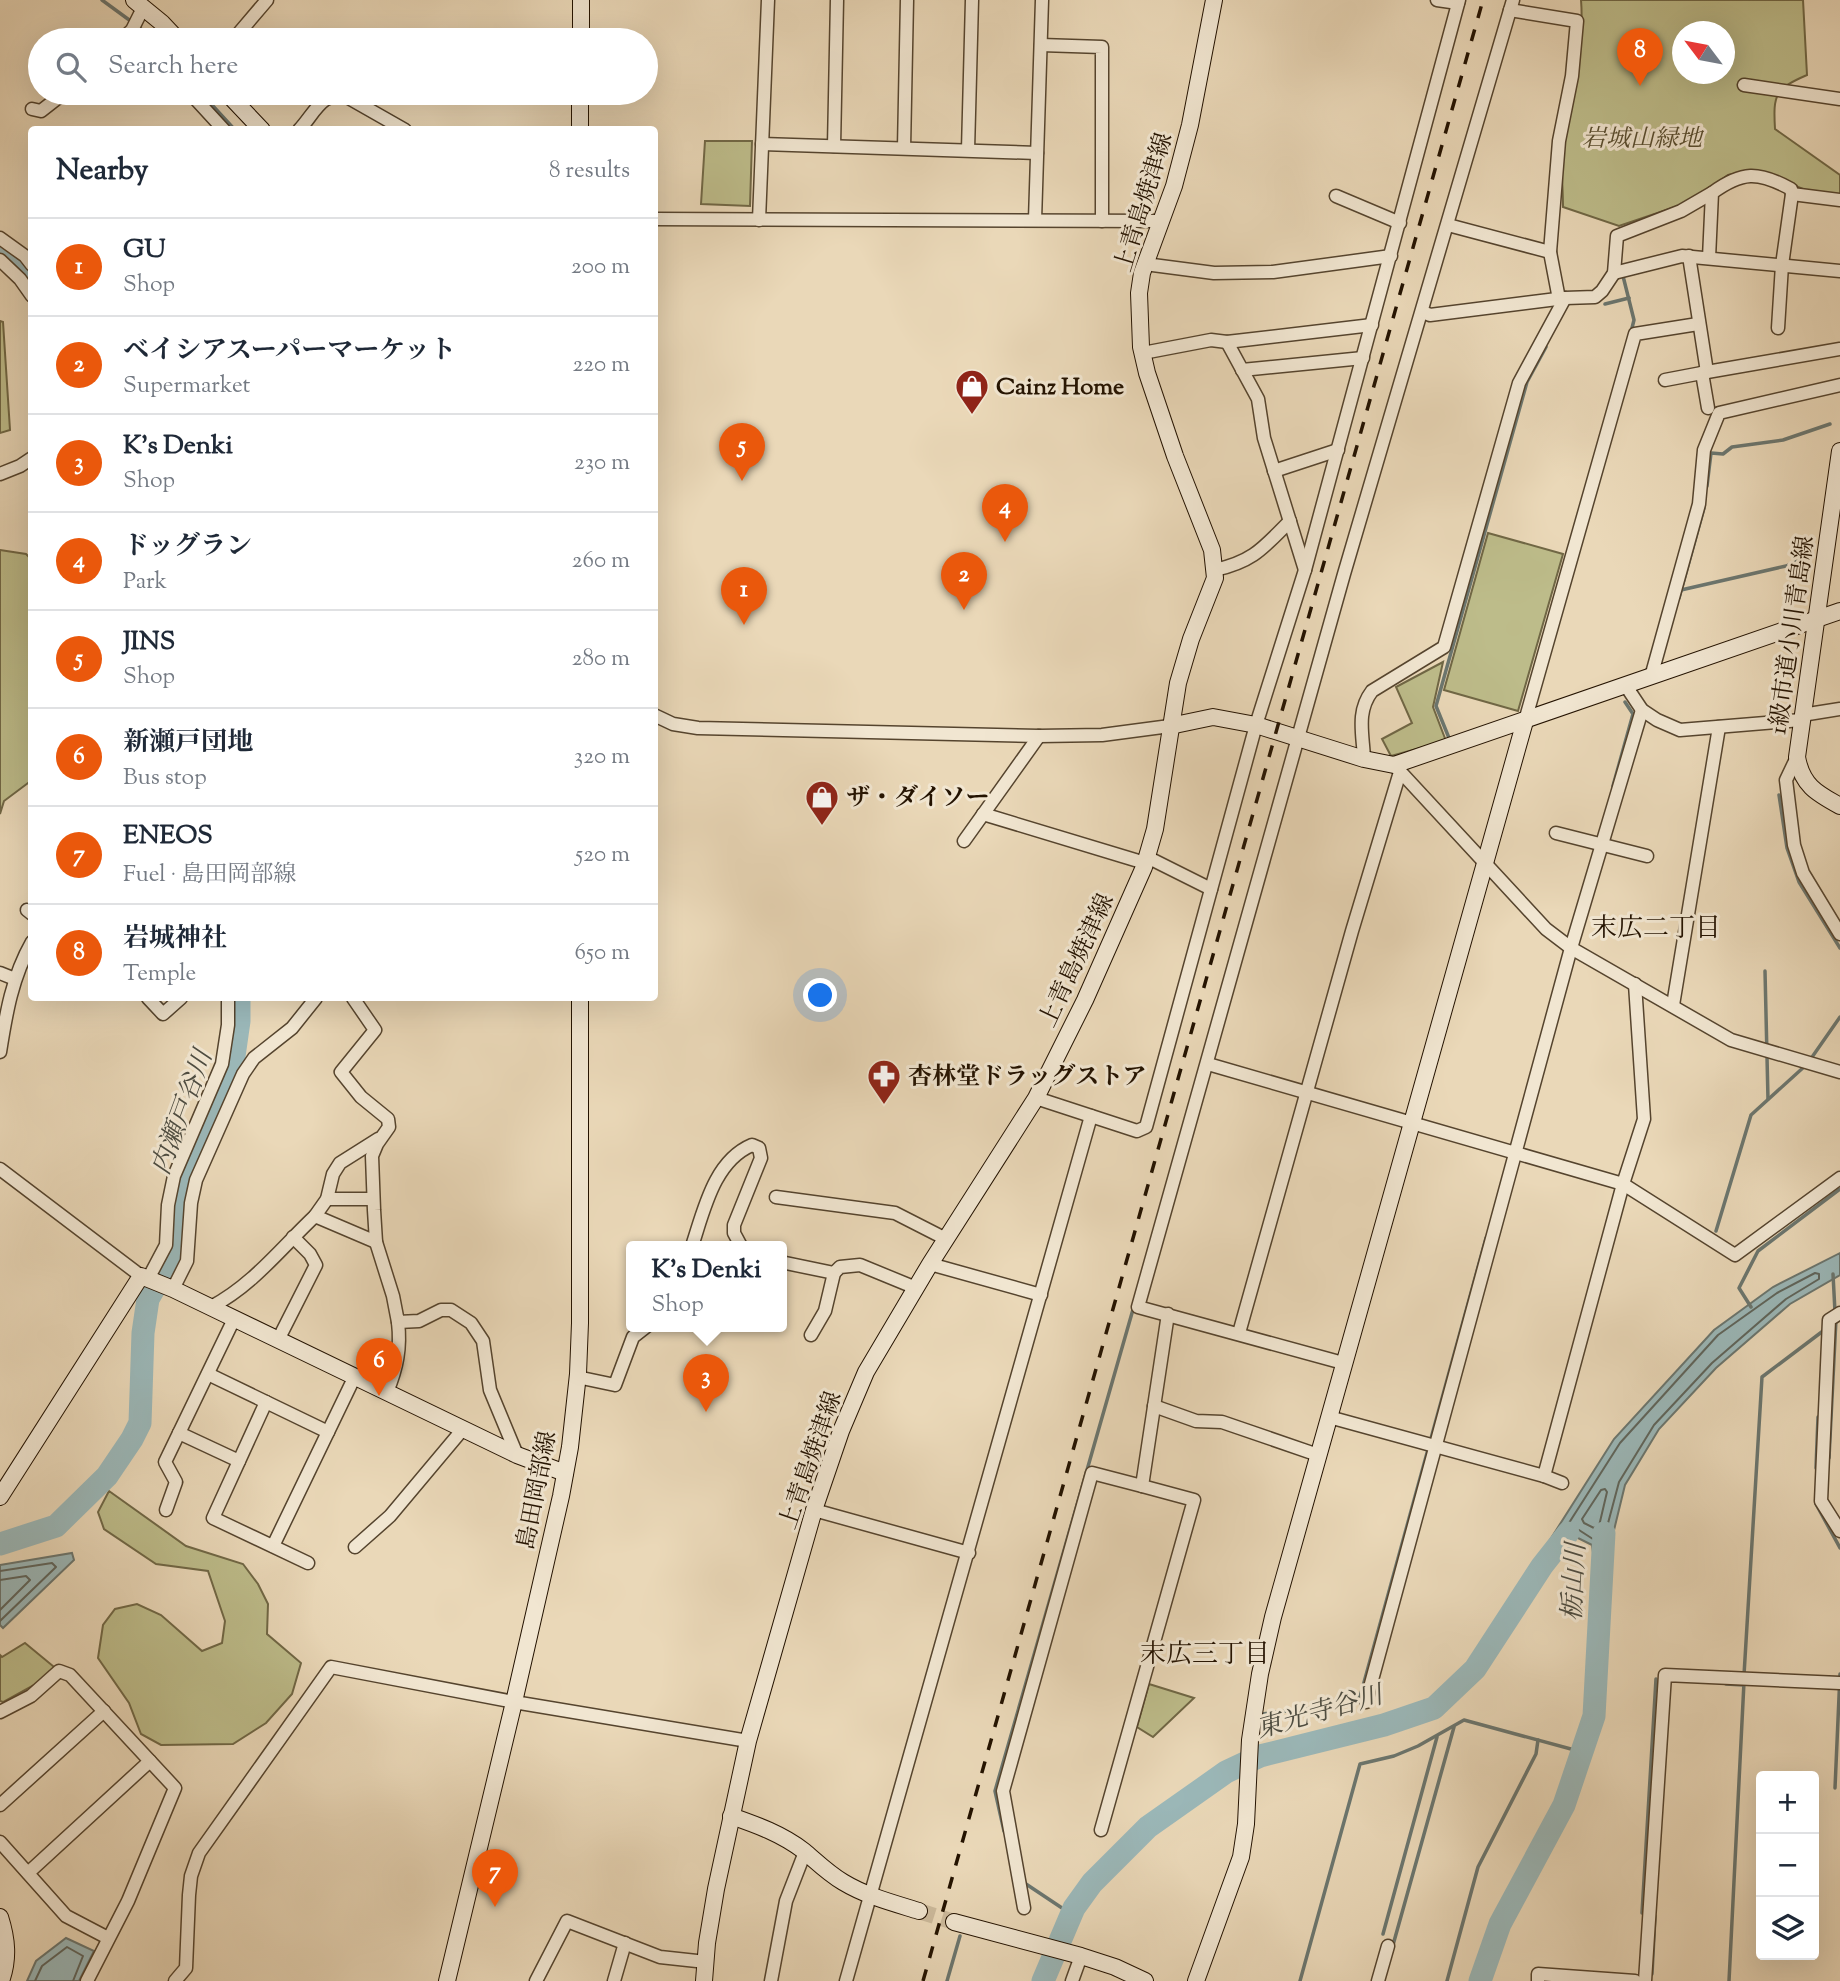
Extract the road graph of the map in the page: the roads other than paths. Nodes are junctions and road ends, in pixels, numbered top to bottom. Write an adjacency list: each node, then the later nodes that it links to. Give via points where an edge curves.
1 (267, 0): 15 (street)
2 (581, 0): 16 (street)
3 (768, 0): 32 (street)
4 (837, 0): 33 (street)
5 (907, 0): 34 (street)
6 (972, 0): 35 (street)
7 (1042, 0): 17 (street)
8 (1214, 0): 45 (street, 上青島焼津線, via 1190,125)
9 (1437, 0): 10 (street)
10 (1459, 2): 46 (street)
11 (139, 4): 13 (street); 14 (street)
12 (1512, 5): 47 (street); 49 (street, via 1577,21 1559,141)
13 (133, 28)
14 (165, 28)
15 (243, 28)
16 (581, 28)
17 (1041, 45): 36 (street); 44 (street, via 1102,47)
18 (1744, 85): 19 (street)
19 (1840, 99)
20 (49, 105): 26 (street, via 41,111)
21 (201, 105): 27 (street)
22 (238, 105): 28 (street)
23 (320, 105): 29 (street)
24 (361, 105): 30 (street)
25 (580, 105): 31 (street)
26 (32, 109)
27 (220, 126)
28 (258, 126)
29 (302, 126)
30 (398, 126)
31 (580, 126)
32 (762, 144): 33 (street); 42 (street)
33 (834, 146): 34 (street)
34 (904, 148): 35 (street)
35 (968, 150): 36 (street)
36 (1037, 153): 43 (street)
37 (1712, 193): 38 (street, via 1742,176 1760,175); 52 (street); 59 (street, via 1692,206 1617,236)
38 (1793, 194): 40 (street); 56 (street)
39 (1336, 196): 46 (street)
40 (1840, 200)
41 (658, 219): 42 (street)
42 (759, 220): 43 (street)
43 (1035, 220): 44 (street)
44 (1102, 220): 45 (street)
45 (1160, 221): 55 (street, 上青島焼津線)
46 (1400, 223): 50 (street)
47 (1448, 225): 49 (street); 63 (street)
48 (5, 241): 53 (street); 54 (street)
49 (1550, 252): 62 (street)
50 (1391, 256): 55 (street, via 1273,272 1214,273); 65 (street)
51 (1689, 256): 52 (street); 59 (street); 64 (street)
52 (1709, 258): 56 (street)
53 (0, 259): 60 (street)
54 (28, 261)
55 (1145, 264): 69 (street, 上青島焼津線, via 1139,293)
56 (1782, 265): 57 (street); 66 (street)
57 (1840, 271)
58 (28, 273): 60 (street)
59 (1614, 273): 62 (street, via 1595,297)
60 (20, 279): 61 (street)
61 (28, 290)
62 (1562, 299): 63 (street, via 1430,315); 100 (street, via 1519,383 1444,647 1372,691 1365,700 1361,711)
63 (1423, 312): 98 (street)
64 (1698, 324): 72 (street); 93 (street, via 1635,334)
65 (1372, 325): 67 (street); 70 (street)
66 (1778, 328)
67 (1227, 342): 69 (street, via 1211,340); 71 (street)
68 (1840, 349): 72 (street)
69 (1143, 353): 83 (street, 上青島焼津線, via 1154,400 1212,550)
70 (1363, 358): 71 (street); 76 (street)
71 (1242, 370): 79 (street, via 1258,399)
72 (1704, 373): 73 (street); 75 (street)
73 (1665, 380)
74 (1840, 385): 87 (street, via 1719,413 1704,450 1699,504)
75 (1708, 408)
76 (1338, 450): 79 (street); 84 (street)
77 (1840, 451): 81 (street, 1級市道小川青島線)
78 (28, 461): 80 (street)
79 (1274, 471): 82 (street)
80 (0, 474)
81 (1836, 511): 86 (street, 1級市道小川青島線)
82 (1290, 521): 83 (street, via 1254,556); 84 (street)
83 (1215, 570): 95 (street, 上青島焼津線, via 1213,588 1186,653)
84 (1305, 570): 94 (street)
85 (1840, 611): 86 (street)
86 (1817, 620): 87 (street); 92 (street, 1級市道小川青島線)
87 (1651, 677): 88 (street)
88 (1626, 686): 90 (street); 93 (street)
89 (1840, 709): 92 (street)
90 (1642, 710): 96 (street, via 1680,730); 106 (street)
91 (658, 717): 97 (street, via 698,728)
92 (1802, 718): 96 (street); 99 (street, 1級市道小川青島線)
93 (1525, 721): 101 (street); 109 (street)
94 (1255, 724): 95 (street, via 1213,717); 98 (street); 110 (street)
95 (1171, 726): 97 (street); 108 (street, 上青島焼津線)
96 (1719, 727): 123 (street)
97 (1039, 737): 103 (street)
98 (1298, 740): 100 (street); 125 (street)
99 (1797, 757): 102 (street, 1級市道小川青島線, via 1803,780); 111 (street, via 1786,780 1794,845 1803,873)
100 (1364, 759): 101 (street)
101 (1397, 768): 109 (street); 127 (street)
102 (1840, 806)
103 (983, 814): 105 (street); 108 (street)
104 (1556, 832): 106 (street)
105 (964, 841)
106 (1598, 844): 107 (street); 112 (street)
107 (1647, 856)
108 (1146, 860): 110 (street); 128 (street, 上青島焼津線)
109 (1485, 865): 112 (street); 130 (street)
110 (1211, 889): 129 (street, via 1146,1127 1137,1131)
111 (1840, 934)
112 (1566, 944): 116 (street); 132 (street)
113 (28, 949): 115 (street)
114 (0, 973): 115 (street)
115 (15, 979): 124 (street)
116 (1635, 984): 123 (street); 135 (street, via 1645,1110)
117 (151, 1001): 118 (street, via 163,1014)
118 (178, 1001)
119 (228, 1001): 148 (street, via 222,1064 174,1175 166,1245)
120 (355, 1001): 131 (street, via 375,1030 341,1072 360,1097 388,1119)
121 (580, 1001): 164 (street, 島田岡部線)
122 (312, 1003): 149 (street, via 243,1074 197,1180 187,1261)
123 (1673, 1005): 126 (street, via 1731,1040)
124 (0, 1052)
125 (1208, 1064): 127 (street); 154 (street, via 1138,1307)
126 (1840, 1072)
127 (1306, 1092): 130 (street); 158 (street)
128 (1035, 1098): 129 (street); 141 (street, 上青島焼津線)
129 (1091, 1116): 151 (street)
130 (1413, 1124): 132 (street); 161 (street)
131 (385, 1133): 137 (street, via 340,1163); 138 (street, via 372,1156)
132 (1515, 1154): 135 (street); 172 (street)
133 (0, 1169): 148 (street)
134 (1840, 1178): 135 (street, via 1735,1255)
135 (1623, 1184): 177 (street)
136 (775, 1197): 141 (street, via 895,1213)
137 (327, 1199): 138 (street); 139 (street)
138 (373, 1199): 144 (street)
139 (314, 1216): 140 (street); 144 (street)
140 (293, 1237): 152 (street, via 260,1273 233,1296); 160 (street, via 316,1265)
141 (946, 1239): 146 (street, 上青島焼津線)
142 (693, 1241): 143 (street, via 717,1178 737,1154 752,1145 759,1148 761,1158 734,1225)
143 (738, 1241)
144 (376, 1242): 156 (street)
145 (787, 1263): 147 (street)
146 (930, 1264): 150 (street, 上青島焼津線); 151 (street)
147 (834, 1273): 150 (street, via 847,1264 860,1265); 159 (street, via 825,1311)
148 (145, 1277): 149 (street); 180 (street)
149 (169, 1287): 152 (street)
150 (916, 1288): 182 (street, 上青島焼津線, via 866,1372)
151 (1041, 1295): 186 (street)
152 (211, 1307): 155 (street)
153 (1840, 1313): 183 (street, via 1829,1320 1821,1501)
154 (1168, 1314): 158 (street); 167 (street)
155 (234, 1319): 160 (street); 162 (street)
156 (398, 1322): 165 (street, via 396,1371); 173 (street, via 419,1321 451,1310 471,1323 483,1341 490,1390)
157 (639, 1332): 164 (street, via 633,1337 615,1385)
158 (1239, 1333): 161 (street)
159 (811, 1335)
160 (278, 1339): 163 (street)
161 (1343, 1363): 168 (street)
162 (208, 1374): 166 (street); 171 (street)
163 (355, 1376): 165 (street); 170 (street)
164 (577, 1377): 176 (street, 島田岡部線)
165 (387, 1392): 169 (street)
166 (266, 1402): 170 (street); 175 (street)
167 (1154, 1406): 174 (street, via 1196,1421 1222,1422); 179 (street)
168 (1329, 1417): 172 (street); 174 (street)
169 (463, 1429): 173 (street); 185 (street, via 390,1516)
170 (328, 1432): 184 (street)
171 (179, 1433): 175 (street); 181 (street, via 165,1462 176,1482)
172 (1436, 1447): 177 (street); 190 (street)
173 (517, 1455): 176 (street)
174 (1318, 1455): 222 (street, via 1260,1674 1241,1857)
175 (239, 1461): 184 (street, via 213,1518)
176 (565, 1473): 189 (street, 島田岡部線)
177 (1544, 1476): 178 (street)
178 (1562, 1483)
179 (1142, 1486): 197 (street, via 1195,1500); 202 (street, via 1092,1473 1003,1791)
180 (0, 1497)
181 (166, 1510)
182 (814, 1510): 186 (street); 193 (street, 上青島焼津線)
183 (1840, 1531)
184 (273, 1546): 187 (street)
185 (355, 1547)
186 (969, 1553): 201 (street)
187 (308, 1563)
188 (1840, 1683): 226 (street, via 1665,1675)
189 (514, 1702): 193 (street); 213 (street, via 331,1667 199,1853 191,1876 186,1968); 214 (street, 島田岡部線)
190 (1366, 1702)
191 (104, 1711): 192 (street, via 70,1675 59,1671 31,1696); 194 (street); 195 (street)
192 (0, 1712)
193 (748, 1741): 196 (street, 上青島焼津線)
194 (150, 1761): 200 (street); 206 (street, via 176,1788)
195 (0, 1805)
196 (731, 1816): 199 (street, via 766,1828); 210 (street, 上青島焼津線)
197 (1101, 1830)
198 (0, 1842): 200 (street)
199 (805, 1852): 201 (street); 218 (street, via 786,1901)
200 (28, 1873): 206 (street, via 66,1916)
201 (869, 1896): 203 (street); 219 (street)
202 (1024, 1908)
203 (919, 1911)
204 (0, 1917): 211 (street, via 7,1951)
205 (954, 1922): 209 (street)
206 (108, 1938): 212 (street)
207 (625, 1943): 210 (street, via 660,1956); 215 (street, via 567,1921); 216 (street)
208 (1388, 1945): 223 (street)
209 (1078, 1955): 220 (street); 221 (street)
210 (706, 1962): 217 (street, 上青島焼津線)
211 (1, 1981)
212 (86, 1981)
213 (175, 1981)
214 (447, 1981)
215 (536, 1981)
216 (614, 1981)
217 (704, 1981)
218 (771, 1981)
219 (846, 1981)
220 (1072, 1981)
221 (1145, 1981)
222 (1196, 1981)
223 (1378, 1981)
224 (1538, 1981): 225 (street, via 1538,1974)
225 (1635, 1981)
226 (1645, 1981)

